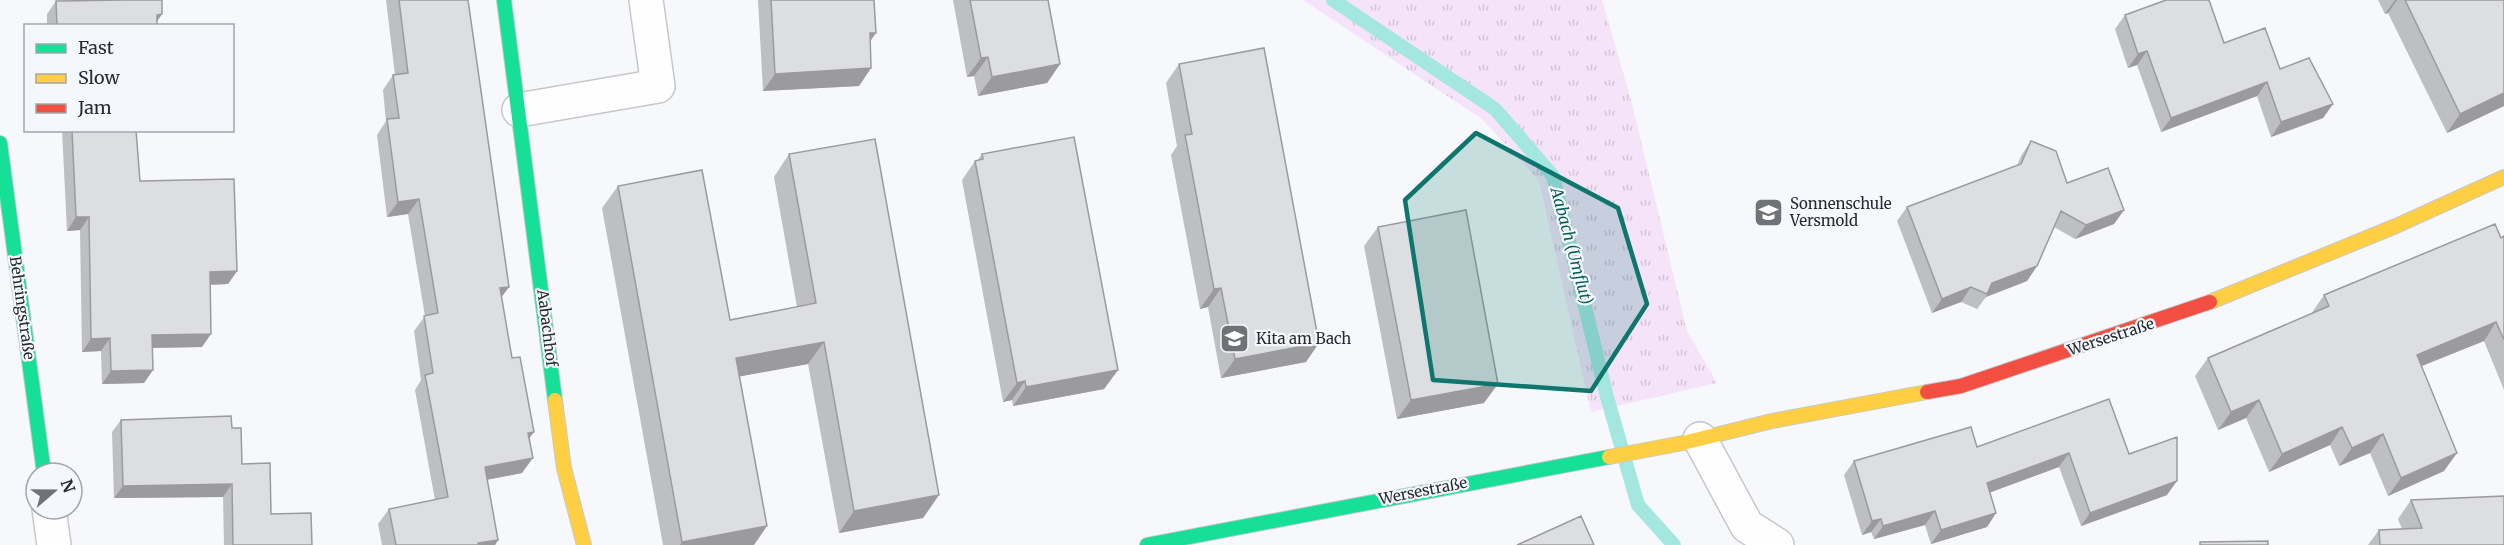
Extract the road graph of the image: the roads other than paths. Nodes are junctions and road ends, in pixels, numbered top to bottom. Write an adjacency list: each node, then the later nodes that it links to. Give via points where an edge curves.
1 (504, 0): 3 (street, Aabachhof)
2 (646, 0): 3 (street, via 658,86)
3 (519, 110): 10 (street, Aabachhof, via 564,468)
4 (0, 143): 7 (street, Behringstraße)
5 (2504, 177): 6 (street, Wersestraße, via 2192,310 1961,386 1772,421)
6 (1692, 441): 11 (street, Wersestraße); 12 (street, via 1747,526)
7 (42, 461)
8 (51, 521): 9 (street)
9 (54, 545)
10 (584, 545)
11 (1147, 545)
12 (1777, 545)

